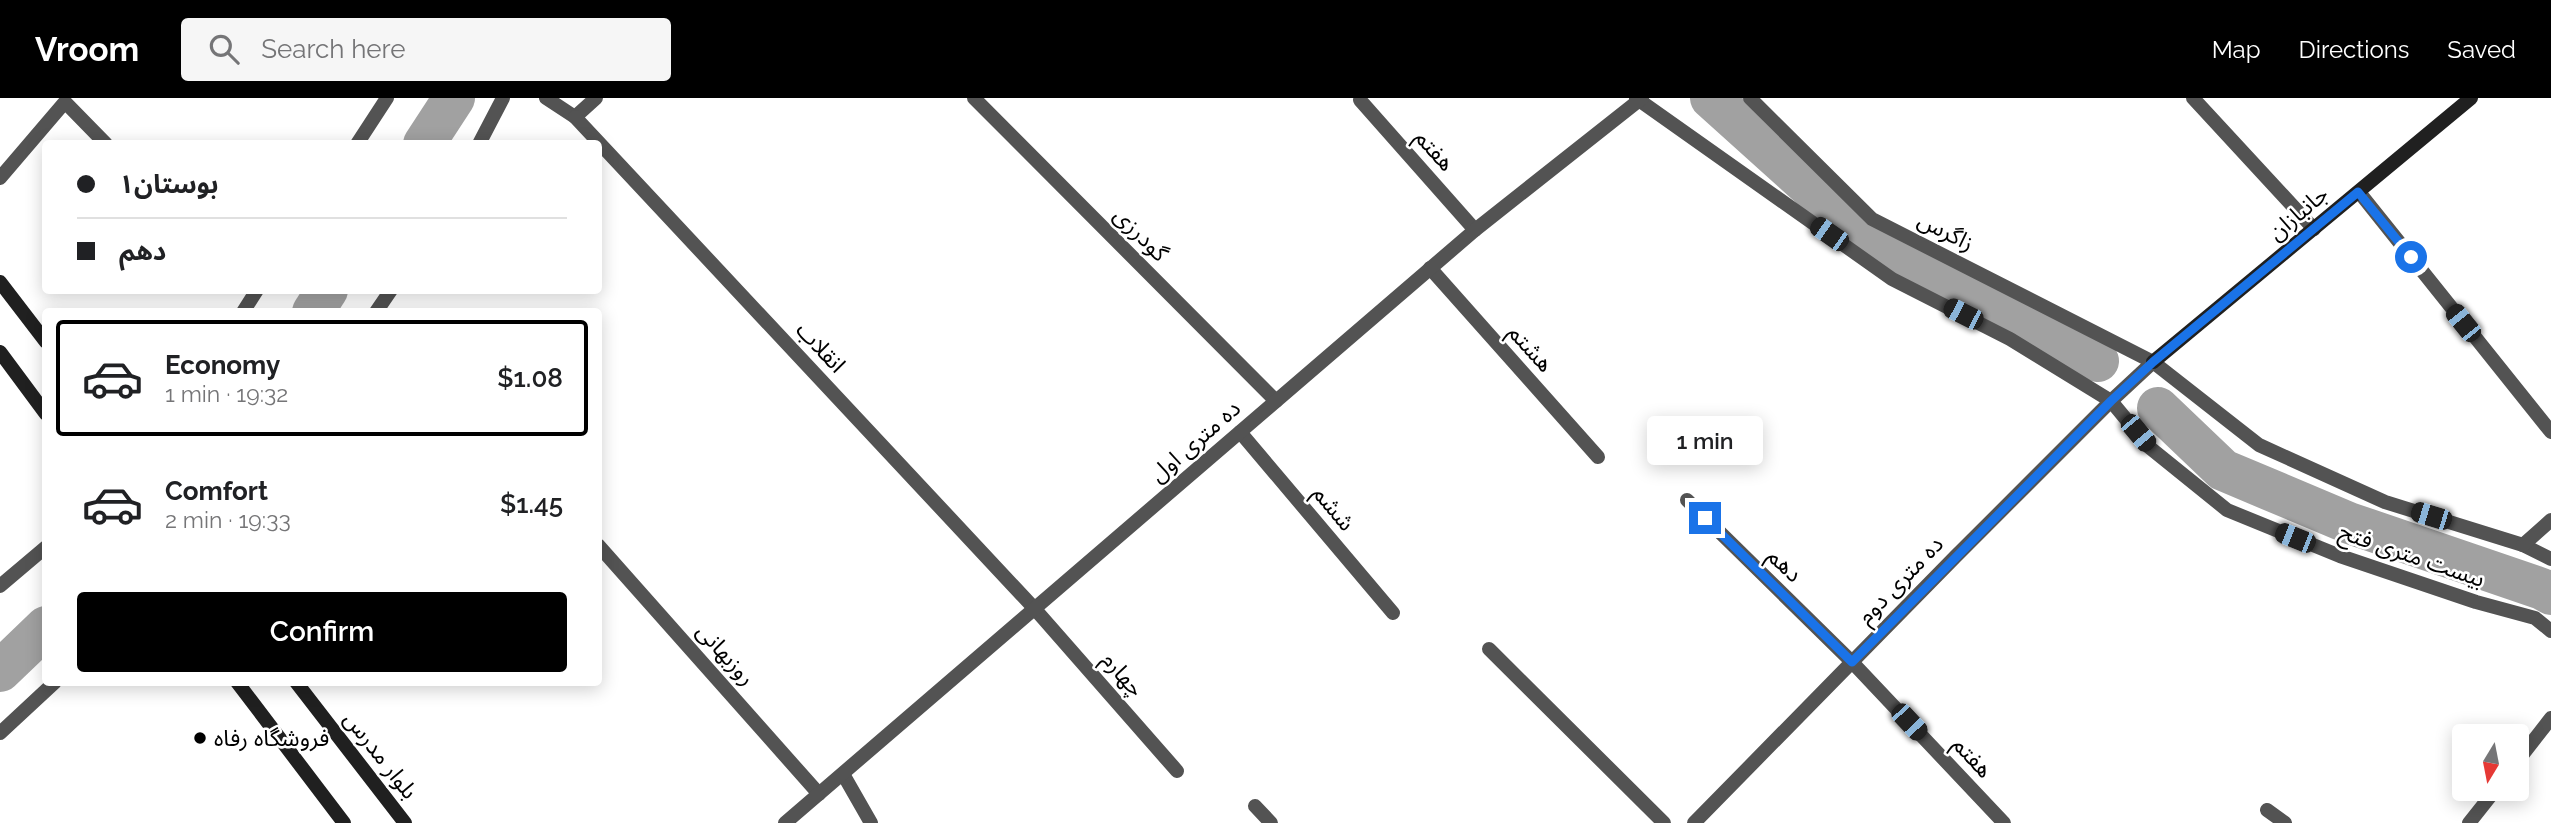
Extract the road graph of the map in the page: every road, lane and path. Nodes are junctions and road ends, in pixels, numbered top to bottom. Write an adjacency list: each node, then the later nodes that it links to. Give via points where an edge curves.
1 (387, 98): 13 (street)
2 (503, 98): 14 (street)
3 (546, 98): 11 (street, انقلاب)
4 (596, 98): 11 (street)
5 (974, 98): 26 (street, گودرزی)
6 (1749, 98): 25 (street, زاگرس, via 1872,219)
7 (2193, 98): 19 (street)
8 (2471, 98): 18 (main road, جانبازان)
9 (1639, 99): 20 (street, ده متری اول); 27 (street, بیست متری فتح, via 1892,279 2010,338)
10 (1360, 100): 20 (street, هفتم)
11 (575, 117): 15 (street, انقلاب)
12 (102, 140): 17 (street, via 65,102)
13 (360, 140)
14 (482, 140)
15 (597, 140)
16 (602, 146): 39 (street, انقلاب)
17 (0, 178)
18 (2358, 192): 19 (main road, جانبازان); 30 (street)
19 (2315, 229): 25 (main road, جانبازان)
20 (1475, 230): 21 (street, ده متری اول)
21 (1430, 268): 26 (street, ده متری اول); 31 (street, هشتم)
22 (0, 282): 23 (main road)
23 (42, 337)
24 (0, 352): 28 (main road)
25 (2153, 362): 27 (street, ده متری دوم); 34 (street, بیست متری فتح, via 2259,445 2385,502)
26 (1276, 401): 29 (street, ده متری اول)
27 (2111, 401): 41 (street, بیست متری فتح, via 2149,447 2227,510 2340,556 2535,618); 43 (street, ده متری دوم)
28 (42, 409)
29 (1240, 432): 39 (street, ده متری اول); 40 (street, ششم)
30 (2551, 432)
31 (1598, 457)
32 (1687, 500): 43 (street, دهم)
33 (2551, 520): 34 (street)
34 (2524, 545): 37 (street, بیست متری فتح)
35 (42, 550): 38 (street)
36 (602, 550): 52 (street, روزبهانی)
37 (2551, 559)
38 (0, 586)
39 (1034, 608): 50 (street, چهارم); 51 (street, ده متری اول)
40 (1393, 613)
41 (2551, 631)
42 (1489, 649): 61 (street)
43 (1852, 662): 62 (street, ده متری دوم); 63 (street, هفتم)
44 (51, 686): 48 (street)
45 (240, 686): 56 (main road)
46 (299, 686): 57 (main road, بلوار مدرس)
47 (2551, 718): 49 (street)
48 (0, 733)
49 (2529, 746)
50 (1177, 771)
51 (842, 774): 52 (street, ده متری اول); 59 (street)
52 (819, 794): 58 (street, ده متری اول)
53 (2486, 802): 65 (street)
54 (1255, 806): 60 (street)
55 (2267, 810): 64 (street)
56 (344, 823)
57 (405, 823)
58 (785, 823)
59 (872, 823)
60 (1271, 823)
61 (1664, 823)
62 (1694, 823)
63 (2004, 823)
64 (2285, 823)
65 (2469, 823)

